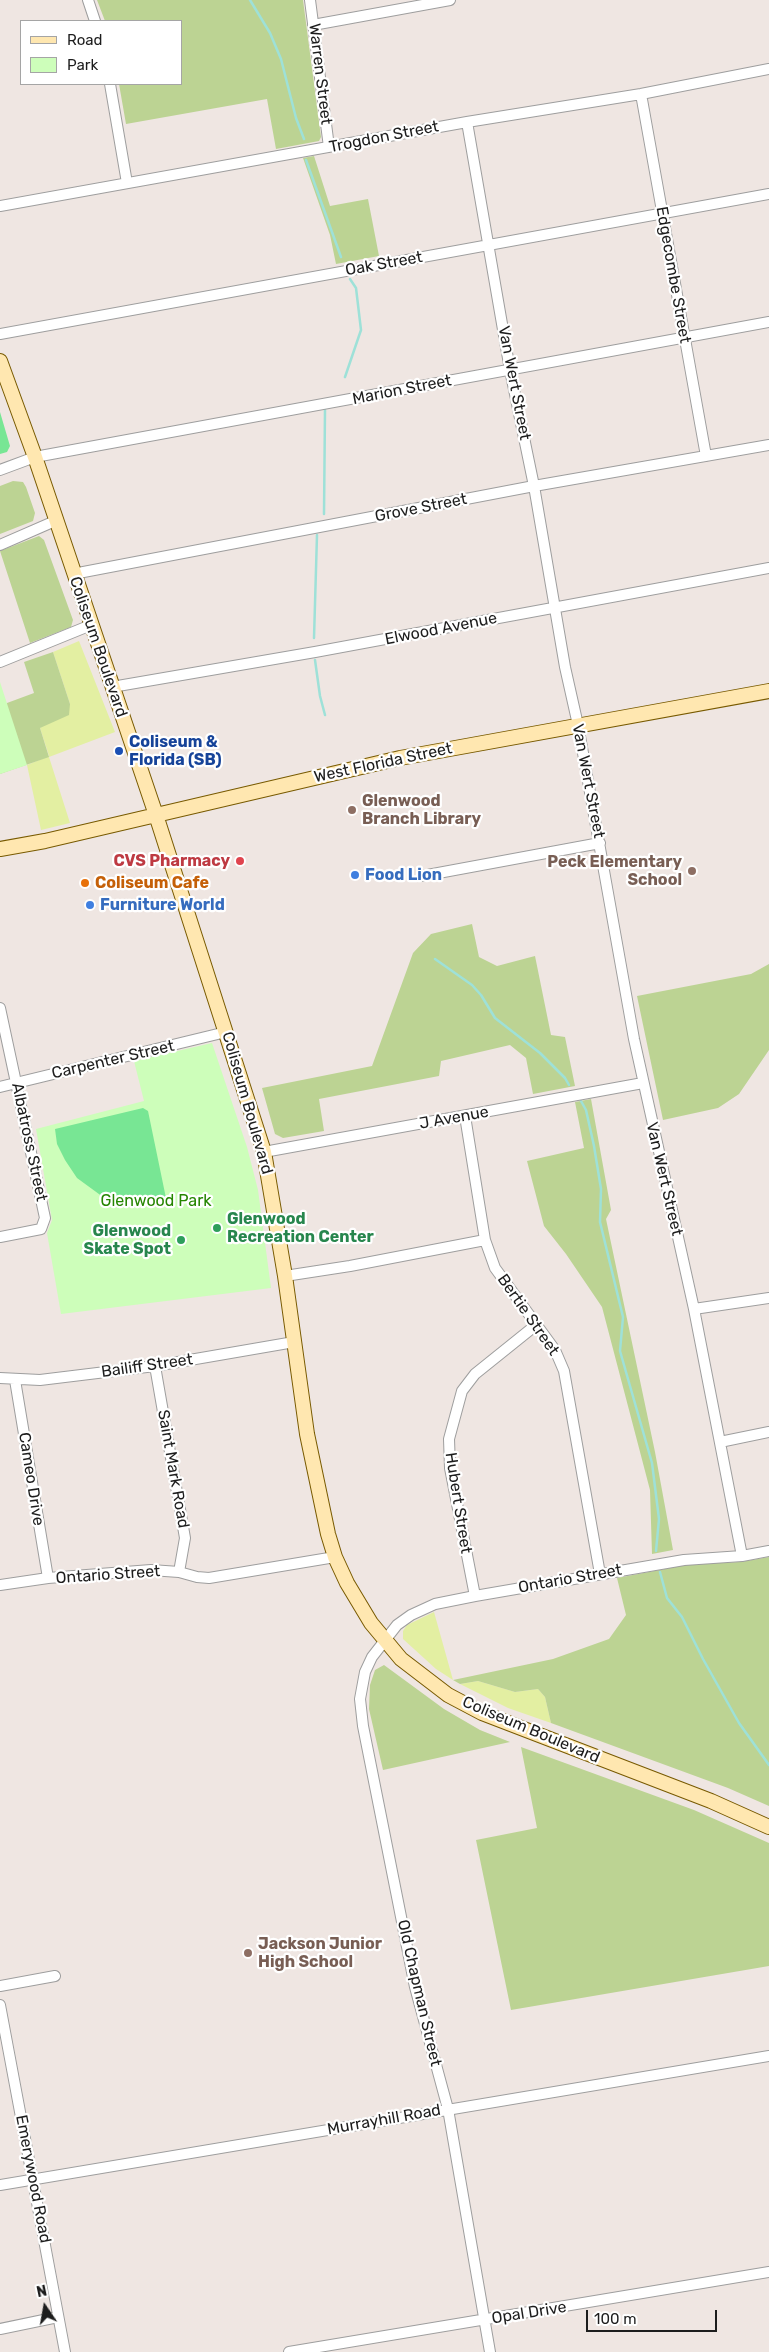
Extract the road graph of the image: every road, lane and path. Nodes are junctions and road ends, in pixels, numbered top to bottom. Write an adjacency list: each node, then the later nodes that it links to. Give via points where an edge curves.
1 (88, 0): 4 (street)
2 (310, 0): 5 (street, Warren Street)
3 (450, 0): 5 (street)
4 (95, 20)
5 (313, 25): 10 (street, Warren Street)
6 (769, 69): 8 (street, Trogdon Street)
7 (110, 85): 11 (street)
8 (641, 94): 9 (street, Trogdon Street); 14 (street, Edgecombe Street)
9 (467, 122): 10 (street, Trogdon Street); 15 (street, Van Wert Street)
10 (329, 147): 11 (street, Trogdon Street)
11 (126, 183): 13 (street, Trogdon Street)
12 (769, 194): 14 (street, Oak Street)
13 (0, 206)
14 (662, 213): 15 (street, Oak Street); 18 (street, Edgecombe Street)
15 (490, 245): 17 (street, Oak Street); 20 (street, Van Wert Street)
16 (769, 322): 18 (street, Marion Street)
17 (0, 334)
18 (684, 339): 20 (street, Marion Street); 22 (street, Edgecombe Street)
19 (0, 361): 23 (main road, Coliseum Boulevard)
20 (510, 370): 23 (street, Marion Street); 25 (street, Van Wert Street)
21 (769, 444): 22 (street, Grove Street)
22 (706, 456): 25 (street, Grove Street)
23 (35, 457): 24 (street, Marion Street); 26 (main road, Coliseum Boulevard)
24 (0, 470)
25 (534, 486): 29 (street, Grove Street); 30 (street, Van Wert Street)
26 (55, 521): 27 (street); 29 (main road, Coliseum Boulevard)
27 (0, 545)
28 (769, 568): 30 (street, Elwood Avenue)
29 (73, 574): 31 (main road, Coliseum Boulevard)
30 (554, 608): 33 (street, Elwood Avenue); 35 (street, Van Wert Street)
31 (91, 625): 32 (street); 33 (main road, Coliseum Boulevard)
32 (0, 662)
33 (112, 687): 36 (main road, Coliseum Boulevard)
34 (769, 691): 35 (main road, West Florida Street)
35 (578, 725): 36 (main road, West Florida Street, via 400,758); 37 (street, Van Wert Street)
36 (156, 815): 38 (main road, West Florida Street); 41 (main road, Coliseum Boulevard)
37 (600, 843): 39 (street); 43 (street, Van Wert Street)
38 (0, 850)
39 (422, 876)
40 (0, 1008): 42 (street, Albatross Street)
41 (226, 1032): 42 (street, Carpenter Street); 46 (main road, Coliseum Boulevard)
42 (16, 1083): 44 (street, Carpenter Street); 47 (street, Albatross Street, via 45,1218 41,1229)
43 (643, 1083): 45 (street, J Avenue); 51 (street, Van Wert Street)
44 (0, 1087)
45 (465, 1116): 46 (street, J Avenue); 48 (street, Bertie Street)
46 (264, 1152): 49 (main road, Coliseum Boulevard)
47 (0, 1237)
48 (485, 1240): 49 (street); 52 (street, Bertie Street, via 495,1268)
49 (285, 1276): 53 (main road, Coliseum Boulevard)
50 (769, 1298): 51 (street)
51 (694, 1309): 58 (street, Van Wert Street)
52 (536, 1325): 63 (street, Bertie Street, via 555,1350 564,1371); 66 (street, Hubert Street, via 475,1374 462,1391 448,1439 450,1468)
53 (294, 1342): 54 (street, Bailiff Street); 61 (main road, Coliseum Boulevard, via 307,1434)
54 (155, 1366): 56 (street, Bailiff Street); 62 (street, Saint Mark Road, via 185,1538)
55 (0, 1378): 56 (street, Bailiff Street)
56 (15, 1380): 64 (street, Cameo Drive)
57 (769, 1432): 58 (street)
58 (720, 1442): 60 (street, Van Wert Street)
59 (769, 1551): 60 (street, Ontario Street)
60 (742, 1556): 63 (street, Ontario Street, via 684,1560)
61 (335, 1557): 62 (street, Ontario Street, via 209,1578); 67 (main road, Coliseum Boulevard, via 359,1604)
62 (179, 1572): 64 (street, Ontario Street, via 151,1570)
63 (600, 1574): 66 (street, Ontario Street)
64 (48, 1578): 65 (street, Ontario Street)
65 (0, 1586)
66 (475, 1596): 67 (street, Ontario Street, via 423,1609 397,1625)
67 (384, 1640): 68 (main road, Coliseum Boulevard, via 448,1695 482,1713); 73 (street, Old Chapman Street, via 365,1672 360,1711 415,1987)
68 (769, 1827)
69 (55, 1976): 70 (street)
70 (0, 1986)
71 (0, 2005): 74 (street, Emerywood Road)
72 (769, 2056): 73 (street, Murrayhill Road)
73 (448, 2110): 74 (street, Murrayhill Road); 78 (street, Old Chapman Street)
74 (33, 2180): 75 (street, Murrayhill Road); 77 (street, Emerywood Road)
75 (0, 2186)
76 (769, 2272): 78 (street, Opal Drive)
77 (58, 2317): 79 (street); 80 (street, Emerywood Road)
78 (485, 2319): 81 (street, Opal Drive); 82 (street, Old Chapman Street)
79 (0, 2329)
80 (65, 2352)
81 (289, 2352)
82 (490, 2352)

